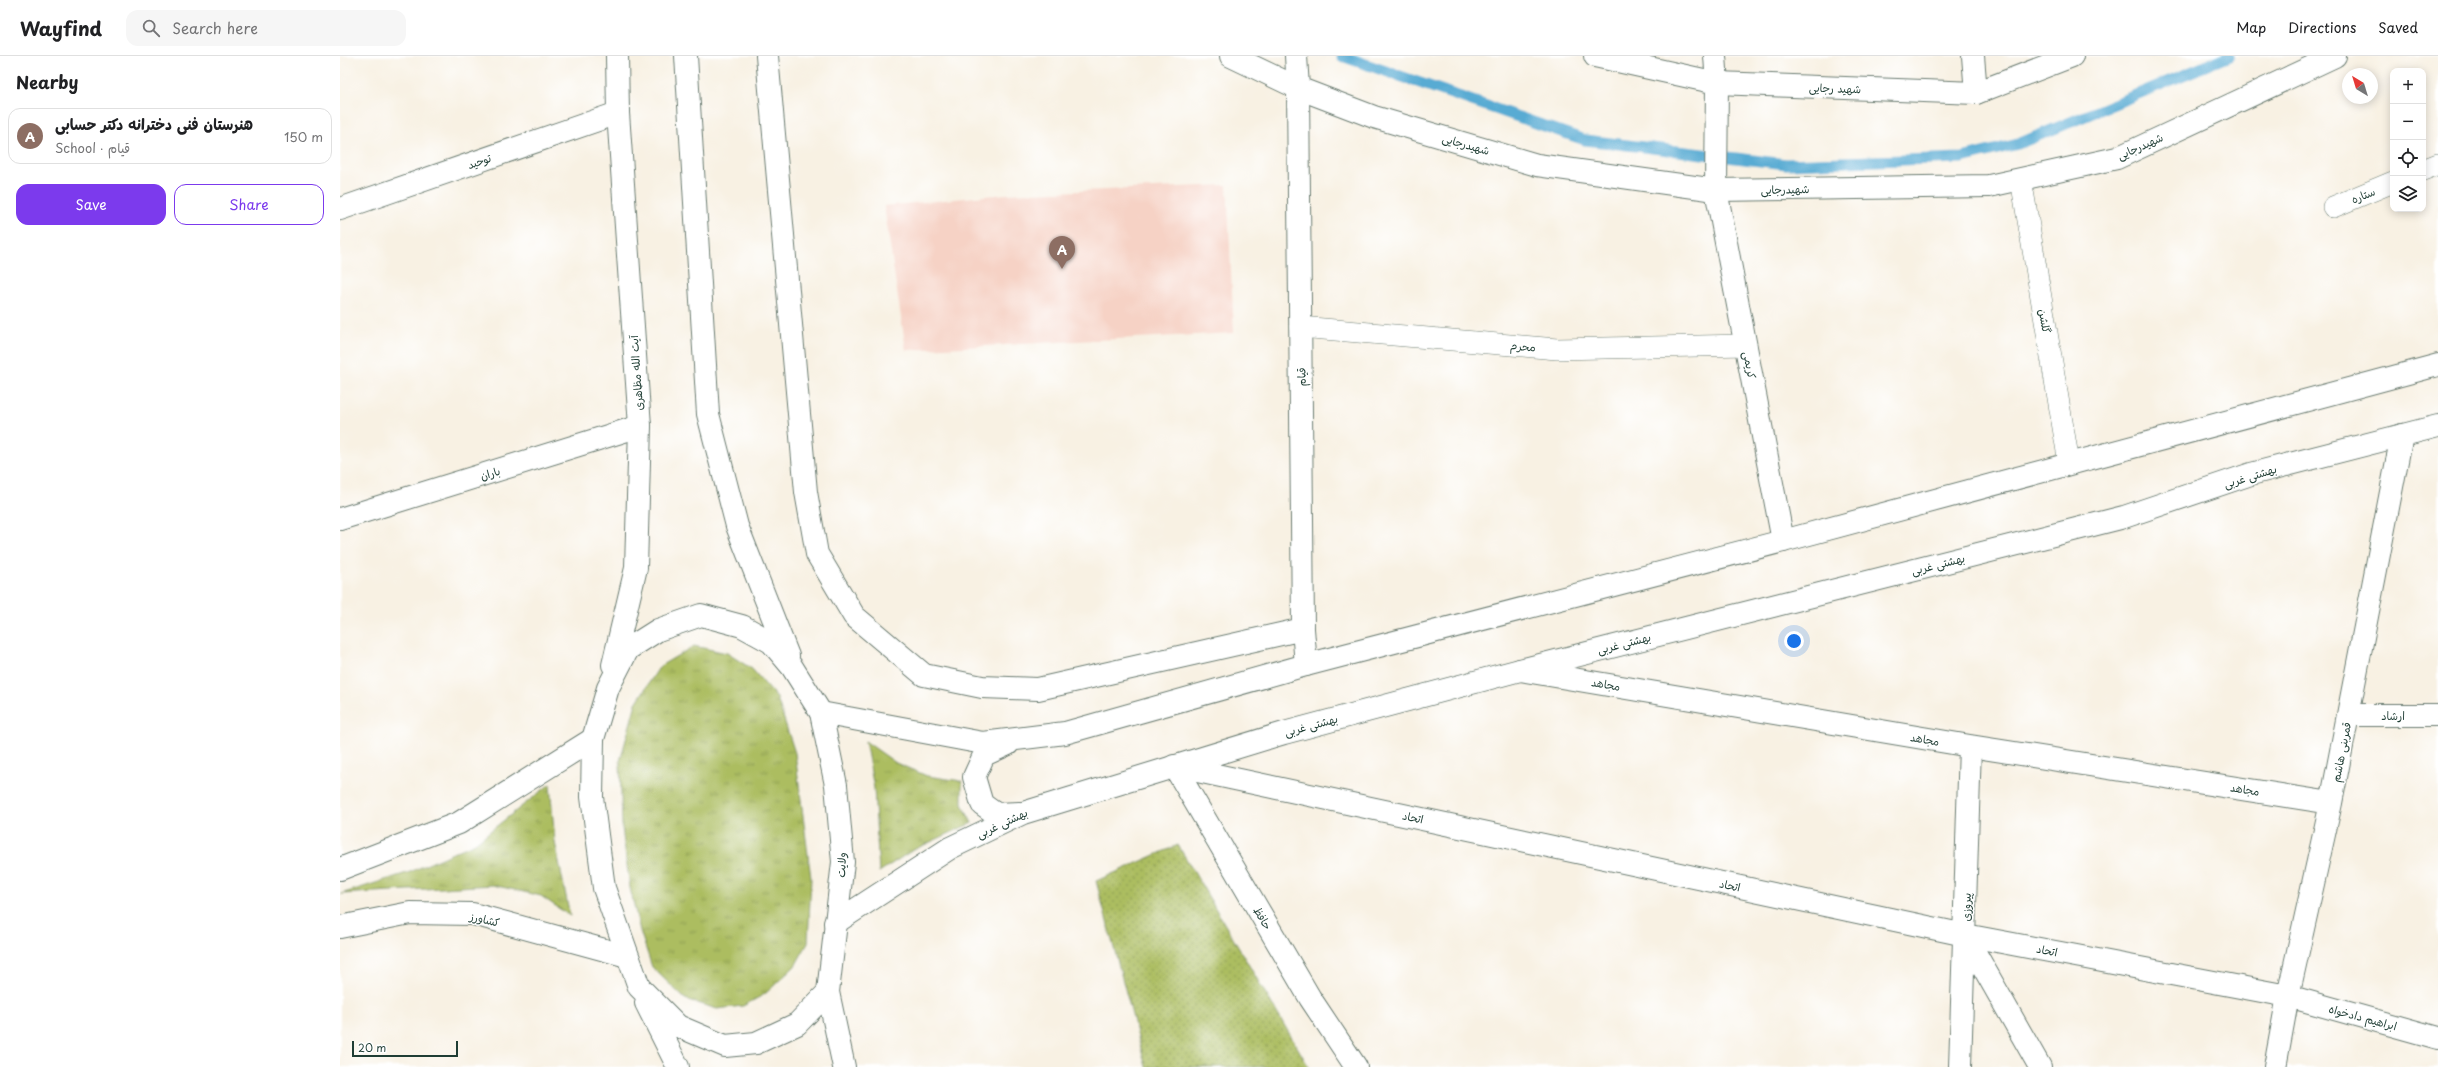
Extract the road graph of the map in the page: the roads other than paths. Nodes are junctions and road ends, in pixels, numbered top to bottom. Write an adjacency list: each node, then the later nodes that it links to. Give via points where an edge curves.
1 (617, 56): 14 (street, آیت الله مظاهری)
2 (686, 56): 33 (street, via 708,414 737,526)
3 (767, 56): 31 (street, via 806,492 817,554 854,616 924,675 982,687 1024,689 1038,689)
4 (1231, 56): 12 (street, شهیدرجایی)
5 (1296, 56): 12 (street, قیام)
6 (1595, 56): 11 (street, شهید رجایی)
7 (1715, 56): 11 (street, کریمی)
8 (1973, 56): 13 (street)
9 (2072, 56): 13 (street, شهید رجایی)
10 (2335, 56): 17 (street, شهیدرجایی, via 2117,158)
11 (1717, 84): 13 (street, شهید رجایی); 19 (street, کریمی)
12 (1298, 88): 19 (street, شهیدرجایی, via 1374,117 1538,165); 22 (street, قیام)
13 (1976, 93)
14 (618, 113): 21 (street, توحید); 25 (street, آیت الله مظاهری)
15 (2438, 164): 16 (lane)
16 (2426, 169)
17 (2020, 179): 19 (street, شهیدرجایی, via 1989,186); 28 (lane, گلشن)
18 (2390, 183): 20 (lane, ستاره)
19 (1716, 190): 23 (street, کریمی)
20 (2333, 207)
21 (340, 209)
22 (1300, 327): 23 (lane, محرم, via 1557,349); 31 (street, قیام)
23 (1746, 345): 30 (street, کریمی)
24 (2438, 365): 28 (street)
25 (640, 426): 29 (street, باران); 35 (street, آیت الله مظاهری, via 636,568)
26 (2438, 426): 27 (street, بهشتی غربی)
27 (2402, 435): 34 (street, بهشتی غربی, via 2251,474 2124,517); 37 (street, قمربنی هاشم)
28 (2069, 463): 30 (street)
29 (340, 519)
30 (1783, 541): 32 (street)
31 (1303, 629): 32 (street, قیام)
32 (1306, 665): 39 (street, via 1065,733)
33 (792, 667): 35 (street, ولایت, via 771,642 742,626 701,615 658,630 628,649); 36 (street, ولایت)
34 (1520, 670): 41 (street, مجاهد); 42 (street, بهشتی غربی, via 1284,732)
35 (608, 688): 40 (street, ولایت)
36 (821, 713): 39 (street, via 982,743); 46 (street, ولایت, via 836,785 843,862)
37 (2348, 715): 38 (street, ارشاد); 43 (street, قمربنی هاشم)
38 (2438, 716)
39 (1020, 738): 44 (street, via 984,755 974,777 982,804 996,814)
40 (593, 739): 45 (street, via 459,823); 49 (street, ولایت, via 592,797 604,888)
41 (1970, 746): 43 (street, مجاهد); 48 (street, پیروزی)
42 (1174, 766): 44 (street, بهشتی غربی); 48 (street, اتحاد); 56 (street, حافظ, via 1310,998)
43 (2331, 803): 52 (street, قمربنی هاشم)
44 (1023, 813): 46 (street, بهشتی غربی, via 950,848)
45 (340, 869)
46 (835, 923): 51 (street, ولایت)
47 (340, 927): 49 (street, کشاورز, via 410,913 472,914)
48 (1966, 935): 52 (street, اتحاد); 57 (street, پیروزی); 58 (street)
49 (627, 956): 50 (street, ولایت)
50 (639, 987): 51 (street, ولایت, via 678,1026 725,1046 756,1043 796,1024); 54 (street)
51 (828, 992): 55 (street)
52 (2288, 996): 53 (street, ابراهیم دادخواه); 59 (street, قمربنی هاشم)
53 (2438, 1038)
54 (678, 1067)
55 (844, 1067)
56 (1356, 1067)
57 (1960, 1067)
58 (2040, 1067)
59 (2275, 1067)

